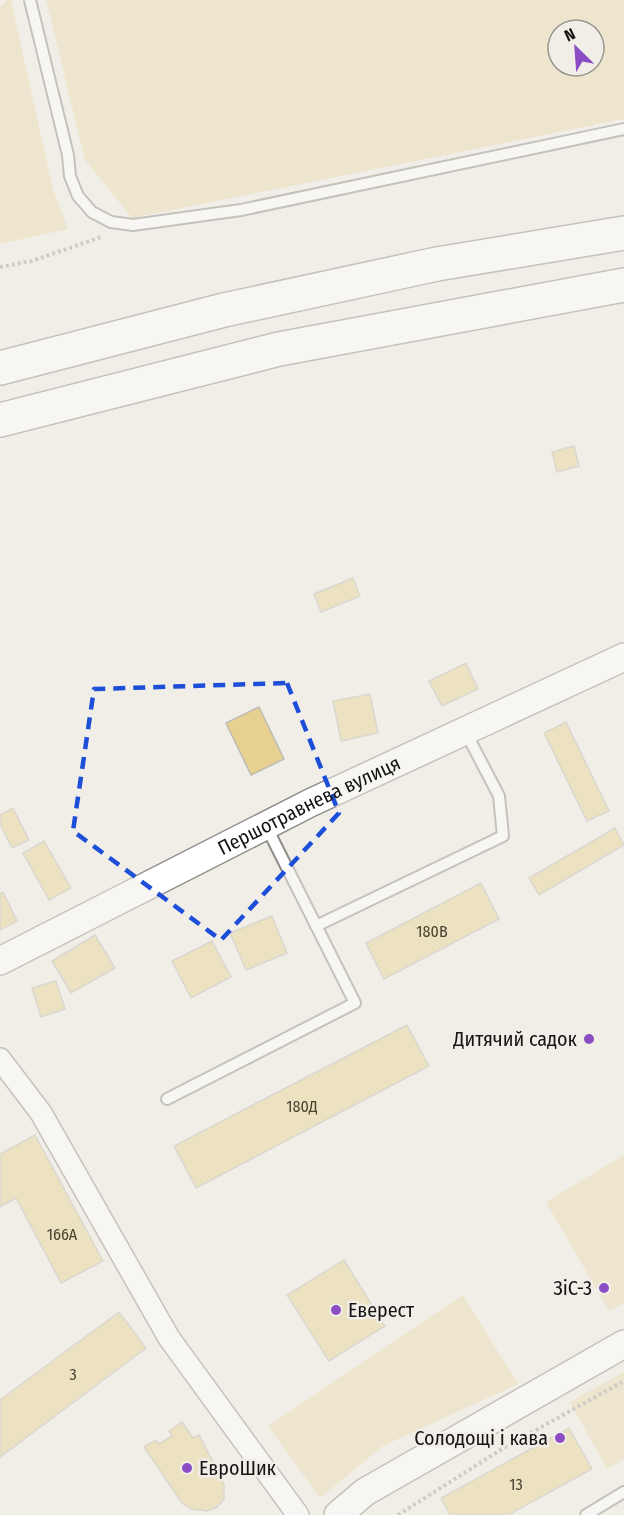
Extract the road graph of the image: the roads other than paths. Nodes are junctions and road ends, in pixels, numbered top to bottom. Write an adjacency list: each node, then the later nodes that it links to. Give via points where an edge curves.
1 (30, 0): 2 (lane, via 70,176 78,196 93,212 111,222 133,225 241,210)
2 (624, 129)
3 (624, 233): 6 (highway, via 437,264 224,310)
4 (624, 285): 5 (highway)
5 (279, 348): 7 (highway); 8 (highway)
6 (0, 368)
7 (0, 420)
8 (0, 441)
9 (624, 657): 10 (street, Першотравнева вулиця)
10 (465, 731): 11 (street, Першотравнева вулиця); 12 (lane, via 499,796 503,836)
11 (266, 826): 12 (lane); 13 (street, Першотравнева вулиця)
12 (316, 926): 15 (lane, via 355,1003)
13 (0, 961)
14 (0, 1059): 18 (street, via 42,1113 169,1338)
15 (167, 1099)
16 (624, 1344): 19 (street, via 365,1492)
17 (624, 1492): 20 (lane)
18 (298, 1515)
19 (338, 1515)
20 (586, 1515)

